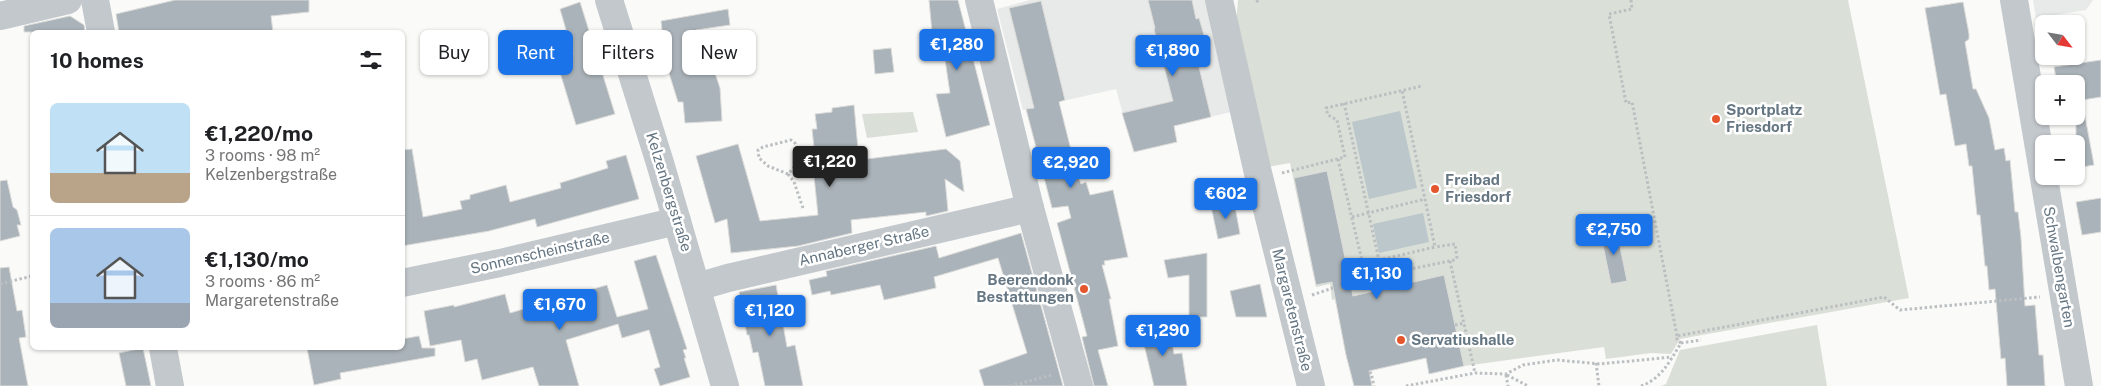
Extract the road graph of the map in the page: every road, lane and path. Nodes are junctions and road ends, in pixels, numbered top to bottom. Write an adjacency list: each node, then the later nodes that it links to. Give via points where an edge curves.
1 (68, 0): 8 (street)
2 (95, 0): 9 (street)
3 (609, 0): 23 (street, Kelzenbergstraße)
4 (1219, 0): 49 (street, Margaretenstraße)
5 (1630, 0): 36 (path, via 1632,9 1609,14 1626,103 1632,102)
6 (2014, 0): 33 (street, Schwalbengarten)
7 (982, 1): 20 (street)
8 (0, 16)
9 (101, 30)
10 (1422, 86): 11 (path)
11 (1402, 90): 12 (path); 18 (path)
12 (1344, 103): 15 (path, via 1326,108 1328,115 1337,120 1345,157); 21 (path)
13 (844, 151): 14 (path)
14 (802, 159): 17 (path); 17 (path, via 791,140 758,150 763,163)
15 (1338, 159): 16 (path); 22 (path)
16 (1292, 171)
17 (788, 174): 19 (path)
18 (1425, 199): 21 (path); 24 (path)
19 (803, 208)
20 (1030, 208): 32 (street, Annaberger Straße); 45 (street)
21 (1369, 213): 22 (path); 24 (path, via 1379,260)
22 (1352, 217): 27 (path)
23 (677, 221): 28 (street, Sonnenscheinstraße, via 500,263); 32 (street, Kelzenbergstraße)
24 (1436, 247): 25 (path, via 1455,244 1457,257)
25 (1450, 261): 27 (path); 34 (path)
26 (30, 276): 29 (path)
27 (1366, 278): 30 (path); 31 (path)
28 (405, 281)
29 (0, 284)
30 (1350, 284)
31 (1368, 286)
32 (697, 287): 47 (street, Kelzenbergstraße)
33 (2063, 294): 36 (path, via 1900,310 1884,297); 56 (street, Schwalbengarten)
34 (1464, 323): 35 (path); 43 (path)
35 (1455, 325)
36 (1677, 336): 38 (path)
37 (1701, 340): 38 (path)
38 (1681, 343): 40 (path)
39 (163, 350): 46 (street)
40 (1672, 357): 41 (path); 55 (path, via 1662,373)
41 (1596, 363): 44 (path, via 1557,360 1523,365); 54 (path)
42 (1369, 373): 50 (path)
43 (1475, 373): 44 (path); 51 (path)
44 (1506, 374): 52 (path); 53 (path)
45 (1077, 378): 48 (path)
46 (170, 386)
47 (725, 386)
48 (1010, 386)
49 (1311, 386)
50 (1374, 386)
51 (1406, 386)
52 (1508, 386)
53 (1528, 386)
54 (1599, 386)
55 (1641, 386)
56 (2079, 386)

